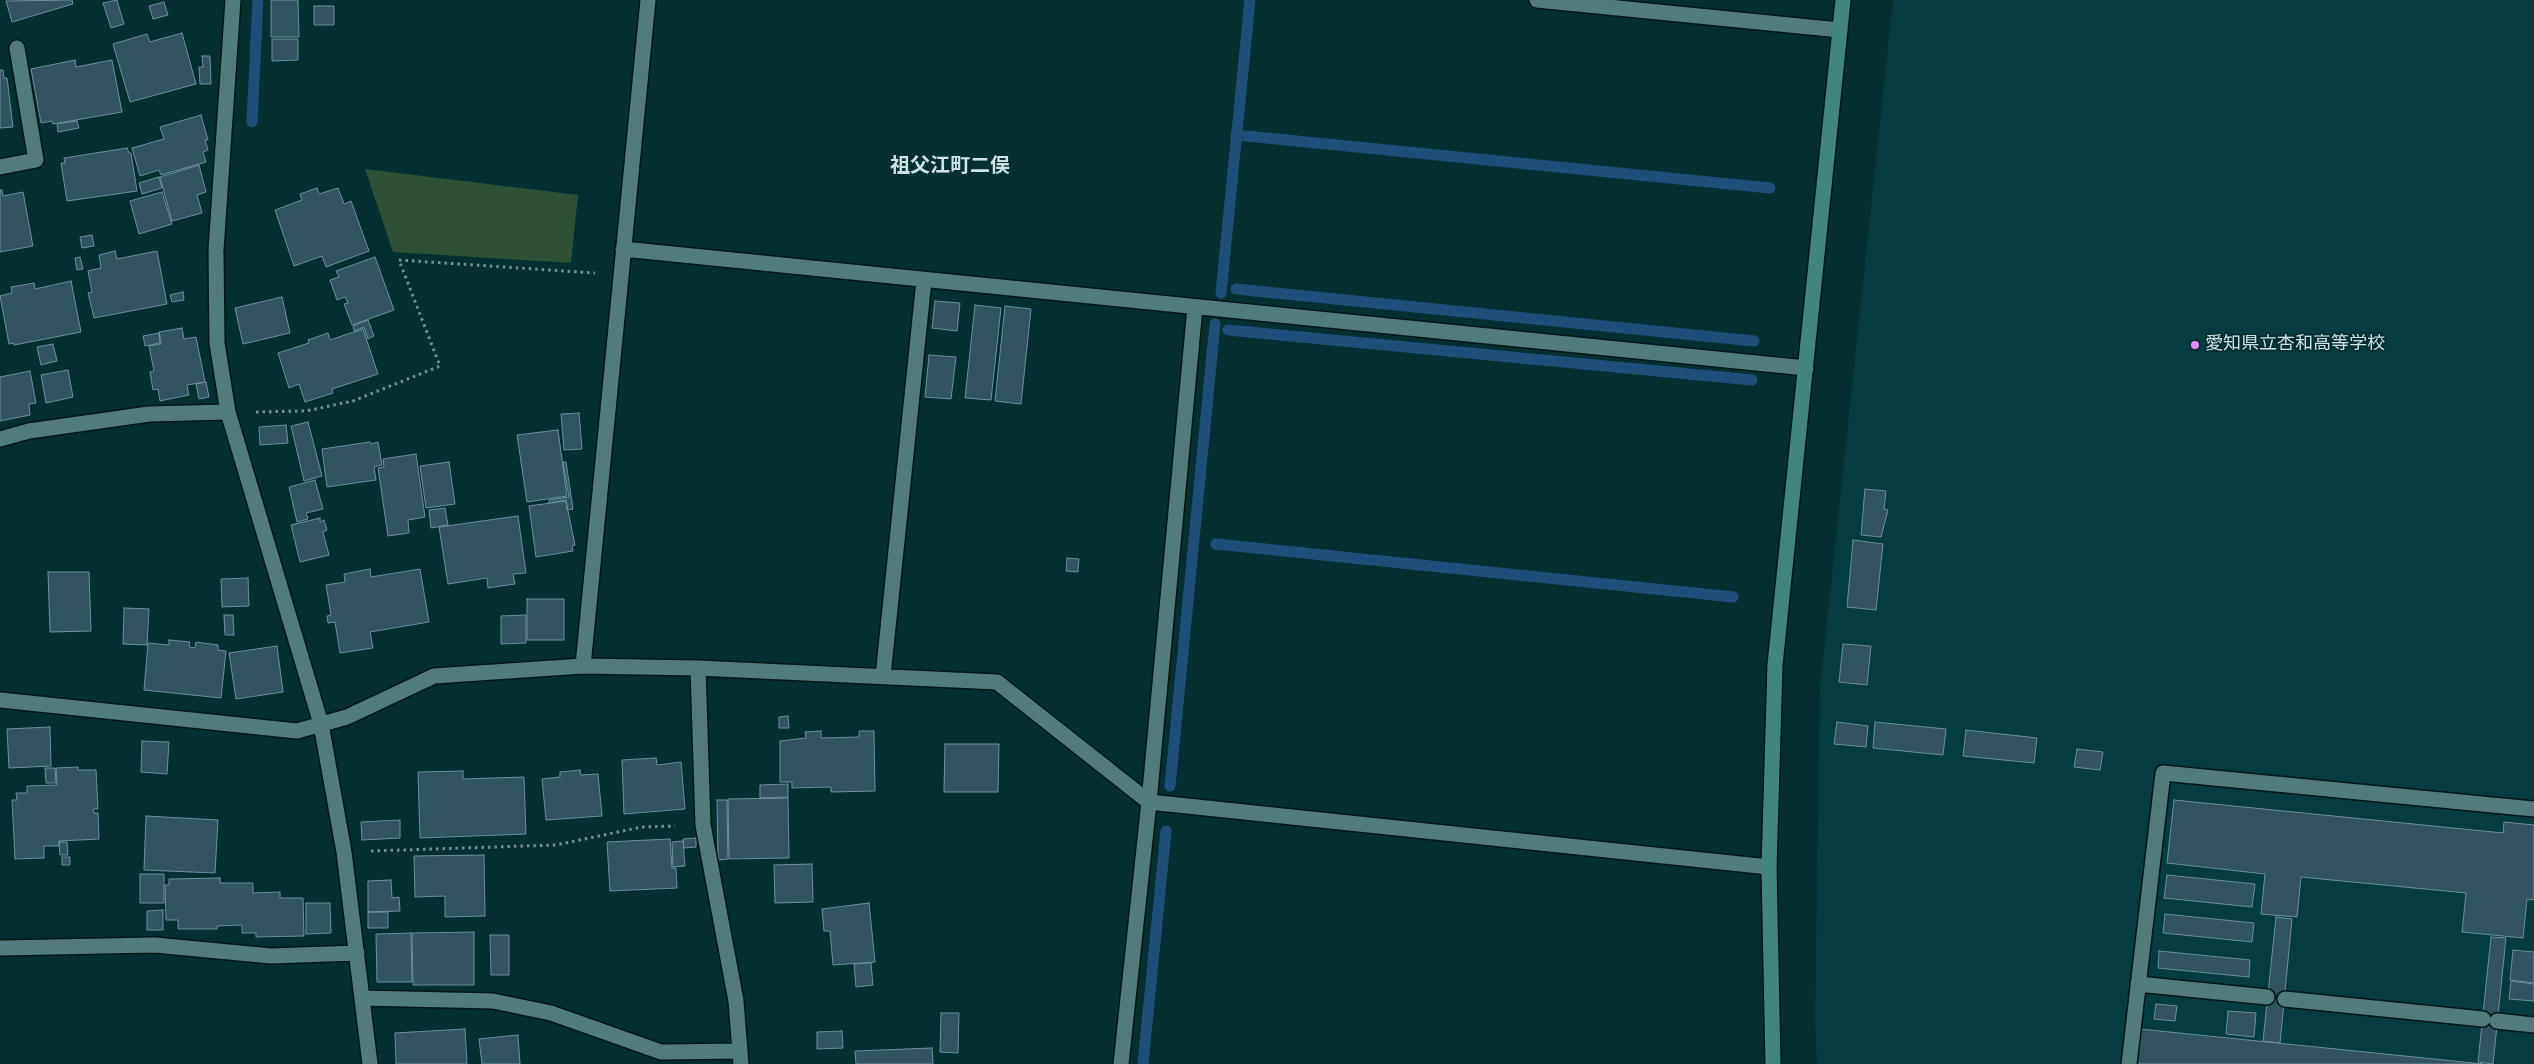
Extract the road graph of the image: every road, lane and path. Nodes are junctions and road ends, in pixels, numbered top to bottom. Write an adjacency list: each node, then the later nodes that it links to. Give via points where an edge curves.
1 (233, 0): 13 (street, via 216,250 217,343)
2 (648, 0): 8 (street)
3 (1537, 0): 5 (street)
4 (1843, 0): 5 (street)
5 (1840, 30): 12 (street)
6 (17, 48): 7 (street, via 36,160)
7 (0, 167)
8 (623, 249): 9 (street); 10 (street)
9 (621, 275): 13 (path, via 400,260 440,366 353,401 306,411); 15 (street)
10 (924, 280): 11 (street); 17 (street)
11 (1195, 307): 12 (street); 20 (street)
12 (1806, 368): 24 (street, via 1775,665)
13 (228, 412): 14 (street, via 150,414 29,431); 19 (street)
14 (0, 439)
15 (583, 666): 16 (street); 19 (street, via 434,676 347,717)
16 (698, 668): 17 (street); 22 (street)
17 (883, 676): 20 (street, via 996,682)
18 (0, 700): 19 (street, via 297,730)
19 (321, 724): 23 (street)
20 (1149, 802): 24 (street); 34 (street)
21 (2534, 810): 27 (street, via 2163,773)
22 (703, 825): 23 (path, via 642,827 556,845); 32 (street, via 736,1001)
23 (344, 852): 26 (street)
24 (1769, 867): 35 (street)
25 (0, 948): 26 (street, via 155,945 271,956)
26 (357, 953): 29 (street)
27 (2138, 984): 28 (street); 36 (street)
28 (2267, 997)
29 (362, 998): 32 (street, via 493,1001 552,1013 661,1052); 33 (street)
30 (2285, 999): 31 (street)
31 (2534, 1025)
32 (740, 1057)
33 (370, 1064)
34 (1121, 1064)
35 (1773, 1064)
36 (2129, 1064)

